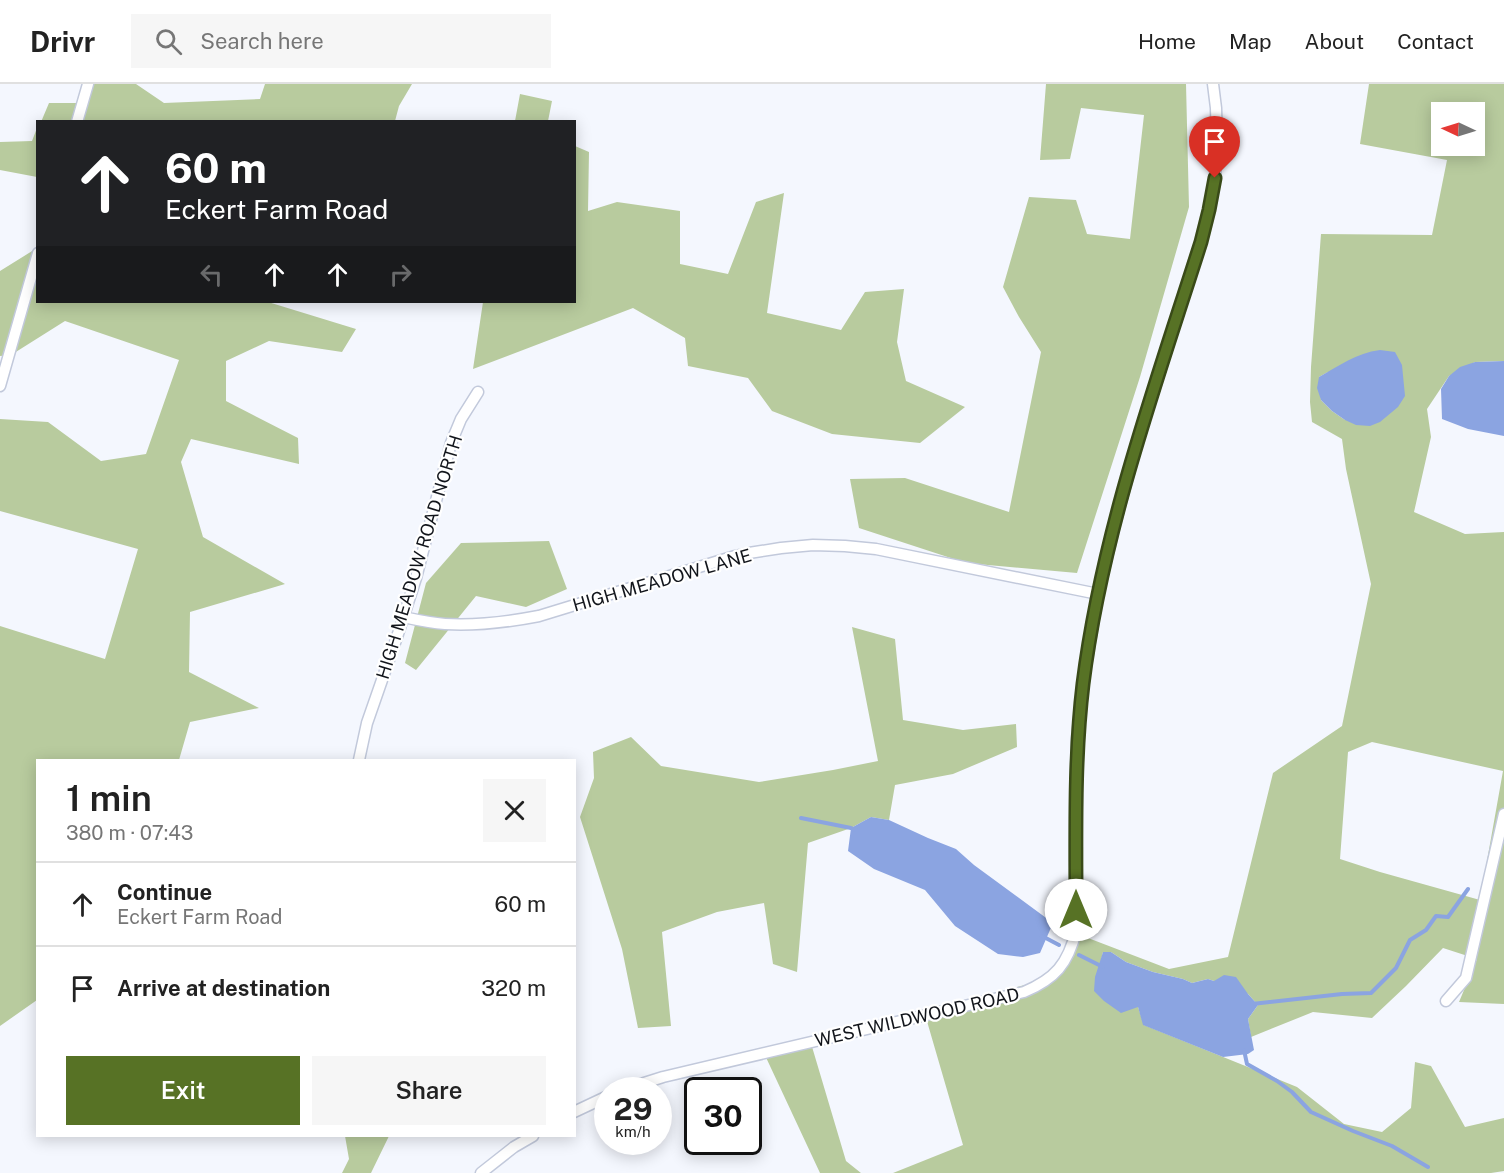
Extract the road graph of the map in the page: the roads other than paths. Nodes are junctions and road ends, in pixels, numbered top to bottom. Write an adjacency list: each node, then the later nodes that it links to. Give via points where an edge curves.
1 (88, 84): 3 (street)
2 (1213, 84): 7 (street, WEST WILDWOOD ROAD, via 1217,143 1209,210 1138,440)
3 (78, 120)
4 (36, 260): 5 (street)
5 (0, 386)
6 (478, 392): 8 (street, HIGH MEADOW ROAD NORTH, via 451,443)
7 (1098, 594): 8 (street, HIGH MEADOW LANE, via 876,549 813,545 735,556 539,616 479,624 443,624); 12 (street, WEST WILDWOOD ROAD, via 1077,738 1076,931 1072,948 1054,975 1024,992)
8 (404, 617): 9 (street, HIGH MEADOW ROAD NORTH, via 367,723)
9 (359, 759)
10 (1504, 814): 11 (street, via 1466,978)
11 (1446, 1001)
12 (663, 1077)
13 (594, 1103): 14 (street)
14 (576, 1111)
15 (531, 1137): 16 (street)
16 (481, 1173)

